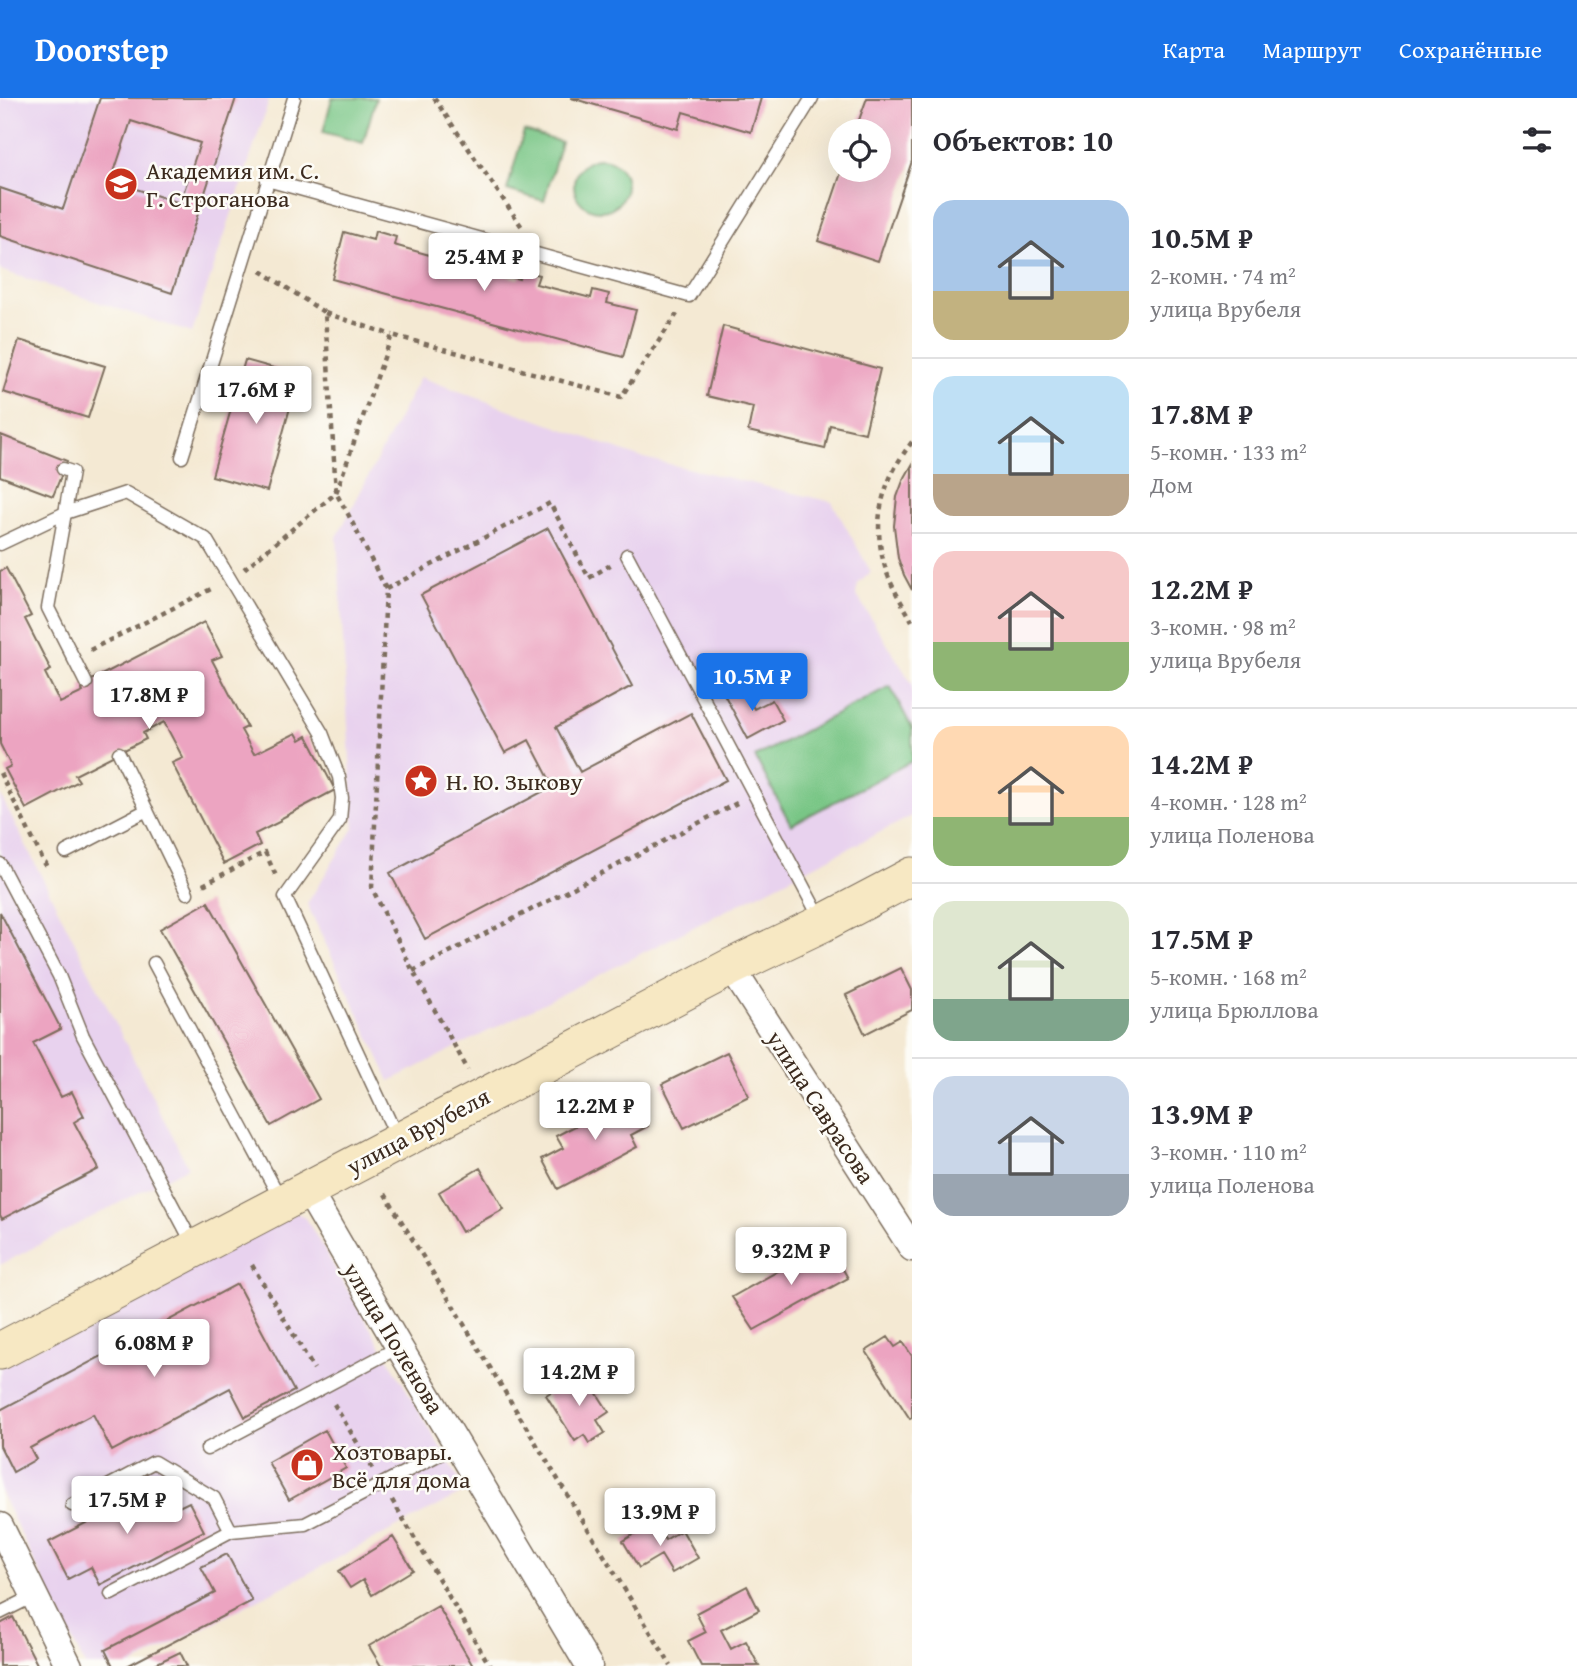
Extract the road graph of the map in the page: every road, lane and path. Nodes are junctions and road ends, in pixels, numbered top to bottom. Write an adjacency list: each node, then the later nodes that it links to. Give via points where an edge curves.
1 (294, 98): 4 (lane)
2 (434, 98): 5 (path, via 524,230)
3 (811, 98): 7 (lane)
4 (267, 180): 5 (lane); 6 (lane)
5 (519, 249): 7 (lane)
6 (243, 259): 8 (path); 11 (lane)
7 (689, 296): 9 (path, via 621,397)
8 (325, 313): 9 (path); 13 (path)
9 (392, 335): 13 (path)
10 (912, 442): 19 (path, via 890,475 879,526 887,573)
11 (182, 457)
12 (64, 469): 14 (lane, via 72,472)
13 (336, 493): 17 (path); 18 (path)
14 (65, 513): 15 (lane); 17 (lane, via 126,493 206,539); 20 (lane, via 48,608)
15 (0, 544)
16 (627, 555): 18 (path, via 589,578 550,503); 24 (lane)
17 (230, 580): 20 (path); 36 (lane, via 322,733 339,777 340,820 285,897)
18 (386, 589): 34 (path, via 372,888)
19 (912, 621)
20 (74, 659): 21 (lane)
21 (86, 683)
22 (118, 752): 25 (lane)
23 (0, 773): 26 (path, via 45,864)
24 (754, 794): 31 (lane); 34 (path)
25 (147, 810): 26 (lane); 30 (lane)
26 (66, 852)
27 (265, 852): 30 (path)
28 (0, 864): 40 (lane, via 59,976 83,1036)
29 (912, 876): 31 (street, улица Врубеля)
30 (187, 893)
31 (822, 923): 33 (street, улица Врубеля)
32 (154, 963): 38 (lane)
33 (731, 967): 36 (street, улица Врубеля); 39 (street, улица Саврасова)
34 (413, 971): 35 (path)
35 (470, 1074)
36 (399, 1141): 38 (street, улица Врубеля)
37 (385, 1194): 53 (path)
38 (295, 1196): 40 (street, улица Врубеля); 41 (street, улица Поленова)
39 (912, 1248)
40 (196, 1249): 42 (street, улица Врубеля)
41 (399, 1347): 43 (street, улица Поленова); 44 (lane)
42 (0, 1351)
43 (457, 1445): 47 (lane, via 305,1524); 52 (street, улица Поленова)
44 (207, 1449)
45 (72, 1505): 47 (lane, via 154,1462 214,1498)
46 (0, 1527): 49 (street)
47 (232, 1531): 48 (lane)
48 (111, 1594)
49 (34, 1596): 50 (lane); 51 (street)
50 (0, 1613)
51 (69, 1666)
52 (589, 1666)
53 (671, 1666)

